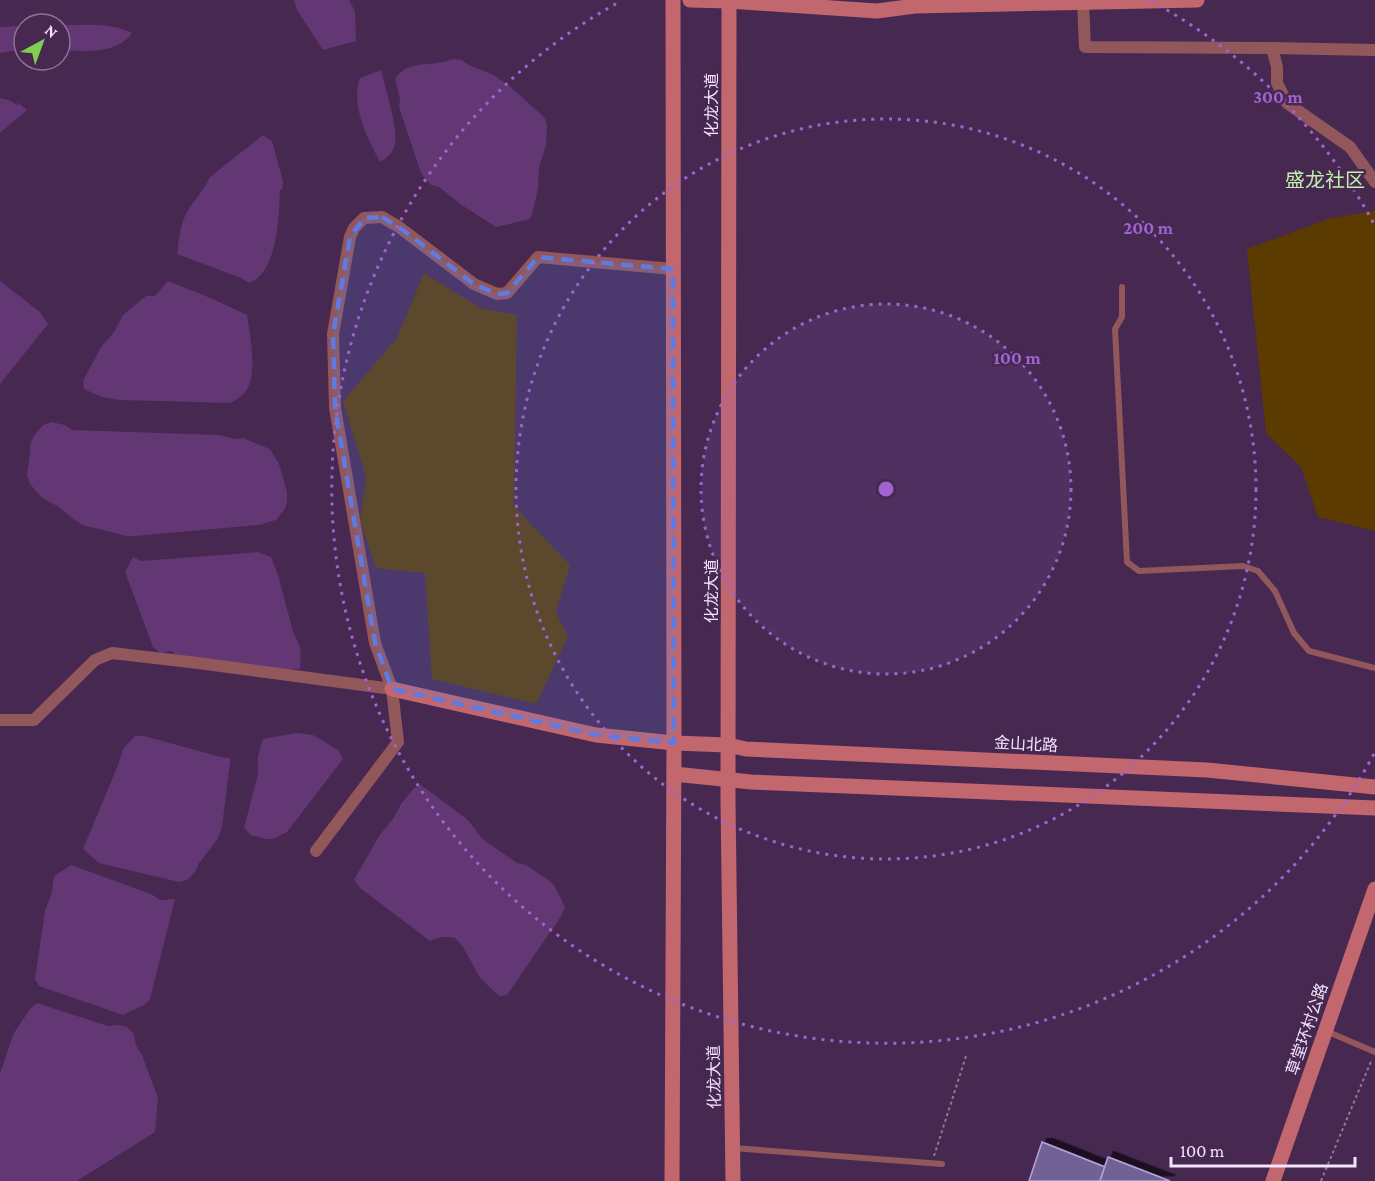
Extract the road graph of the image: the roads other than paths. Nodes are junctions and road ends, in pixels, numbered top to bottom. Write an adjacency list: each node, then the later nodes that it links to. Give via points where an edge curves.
1 (673, 0): 9 (street)
2 (690, 0): 3 (street)
3 (729, 0): 5 (street, via 877,10); 15 (street, 化龙大道)
4 (1197, 0): 5 (street)
5 (1090, 1): 6 (street, via 1085,47)
6 (1272, 48): 7 (street); 8 (street, via 1277,83 1287,103 1350,147)
7 (1375, 50)
8 (1375, 182)
9 (673, 269): 12 (street, via 538,257 507,293 497,294 474,284 382,217 364,218 354,228 333,334 334,408 375,643); 14 (street)
10 (1122, 287): 11 (lane, via 1122,317 1115,329 1127,562 1139,571 1243,566 1258,571 1275,591 1294,633 1309,651)
11 (1375, 668)
12 (392, 689): 13 (street, via 112,653 95,660 34,720); 14 (street, 金山北路, via 596,735); 20 (street, via 398,742)
13 (0, 720)
14 (674, 743): 15 (street, 金山北路); 16 (street)
15 (728, 746): 17 (street, 化龙大道); 18 (street, 金山北路, via 1207,770)
16 (674, 774): 17 (street); 26 (street)
17 (728, 781): 19 (street); 24 (street, 化龙大道)
18 (1375, 787)
19 (1375, 808)
20 (316, 850)
21 (1375, 889): 22 (street, 草堂环村公路)
22 (1325, 1031): 23 (lane); 28 (street, 草堂环村公路)
23 (1375, 1052)
24 (733, 1148): 25 (lane); 27 (street, 化龙大道)
25 (942, 1164)
26 (672, 1181)
27 (733, 1181)
28 (1272, 1181)

